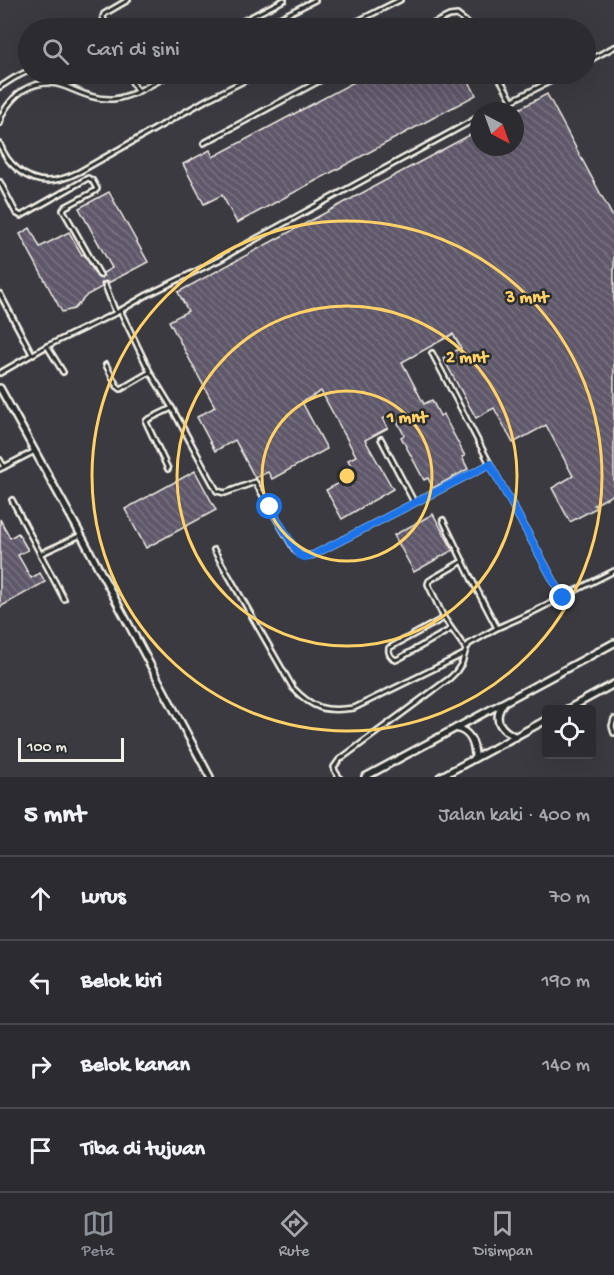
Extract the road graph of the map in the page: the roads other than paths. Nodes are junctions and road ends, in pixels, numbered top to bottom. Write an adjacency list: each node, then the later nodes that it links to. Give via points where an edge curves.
1 (129, 0): 5 (lane)
2 (284, 0): 6 (lane)
3 (315, 0): 7 (lane)
4 (400, 0): 8 (lane)
5 (104, 18)
6 (249, 18)
7 (280, 18)
8 (364, 18)
9 (445, 18): 10 (lane)
10 (461, 18)
11 (614, 47): 12 (lane)
12 (596, 56)
13 (18, 76): 24 (lane)
14 (43, 84): 29 (lane, via 17,94 4,110)
15 (57, 84): 23 (lane)
16 (67, 84): 23 (lane)
17 (134, 84): 25 (lane)
18 (150, 84): 25 (lane)
19 (238, 84): 31 (lane, via 63,179 31,178 6,158)
20 (313, 84): 30 (lane)
21 (503, 84): 26 (lane)
22 (545, 84): 26 (lane)
23 (63, 85): 25 (lane, via 87,96 111,99)
24 (0, 87)
25 (137, 90)
26 (512, 100): 27 (lane)
27 (508, 102)
28 (470, 122): 36 (lane)
29 (0, 123)
30 (204, 143)
31 (0, 144)
32 (0, 182): 33 (lane, via 21,216 88,178 92,180 97,189 63,210)
33 (100, 275)
34 (105, 285): 36 (lane)
35 (0, 294): 39 (lane)
36 (118, 312): 37 (lane); 42 (lane)
37 (47, 346): 39 (lane); 41 (lane)
38 (432, 353): 49 (lane)
39 (32, 354): 43 (lane)
40 (106, 365): 42 (lane, via 121,389)
41 (63, 372)
42 (150, 372): 45 (lane)
43 (0, 374)
44 (0, 388): 47 (street)
45 (172, 408): 51 (lane, via 146,422); 53 (lane, via 217,491 225,493 255,482 295,550 304,557)
46 (381, 439): 53 (lane)
47 (35, 451): 50 (lane); 55 (street)
48 (0, 460): 50 (lane)
49 (490, 464): 53 (lane); 60 (lane)
50 (2, 468)
51 (168, 470)
52 (12, 500): 57 (lane)
53 (414, 502)
54 (443, 520): 58 (lane)
55 (81, 535): 57 (lane); 77 (street)
56 (214, 550): 67 (lane, via 293,688 321,709 336,711 370,702)
57 (40, 554): 61 (lane)
58 (463, 561): 62 (lane, via 428,584); 63 (lane)
59 (614, 571): 60 (lane)
60 (563, 598): 63 (lane)
61 (64, 599)
62 (444, 618): 64 (lane); 64 (lane, via 389,648 391,656 396,660)
63 (497, 628): 66 (lane)
64 (451, 629): 66 (lane)
65 (614, 643): 69 (street)
66 (466, 649): 67 (lane)
67 (464, 654): 78 (lane, via 450,678 339,760 334,766)
68 (614, 684): 70 (street)
69 (503, 704): 73 (street); 75 (street, via 499,722 505,731)
70 (575, 705)
71 (614, 719): 74 (lane)
72 (542, 722): 75 (street)
73 (456, 728): 76 (street, via 471,738); 79 (street)
74 (614, 733)
75 (516, 736): 76 (street)
76 (475, 758): 80 (street)
77 (210, 777)
78 (339, 777)
79 (365, 777)
80 (440, 777)

